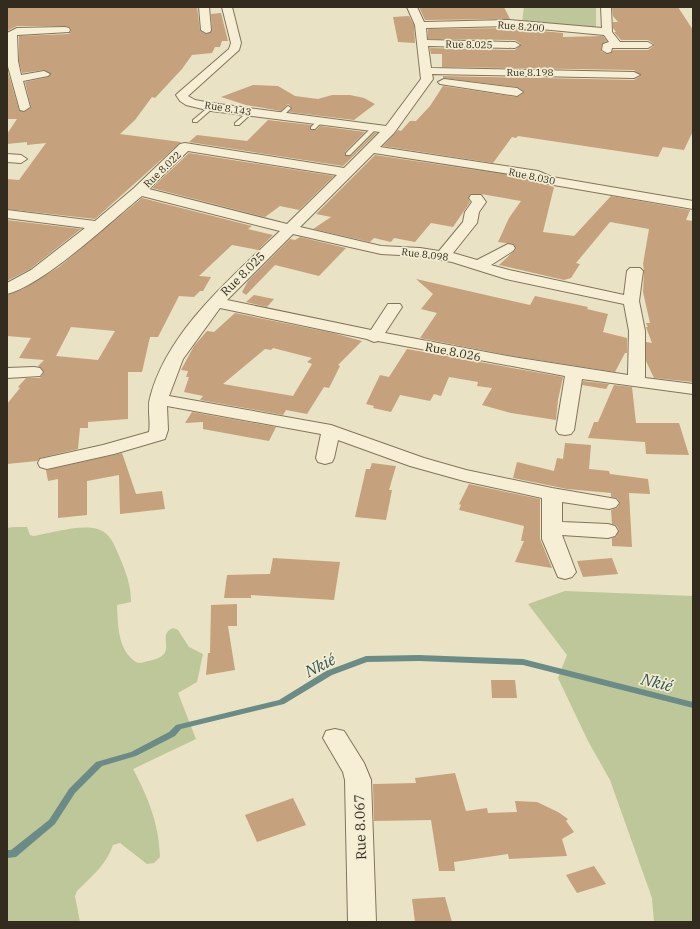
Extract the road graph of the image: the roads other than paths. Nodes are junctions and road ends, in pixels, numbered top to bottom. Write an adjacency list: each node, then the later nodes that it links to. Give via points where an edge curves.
1 (204, 7): 7 (street)
2 (227, 7): 23 (street, Rue 8.143, via 236,43 234,50 182,95 189,102)
3 (412, 7): 5 (street)
4 (606, 7): 8 (street)
5 (420, 25): 8 (street, Rue 8.200, via 509,24); 13 (street)
6 (65, 30): 9 (street, via 14,32)
7 (206, 30)
8 (607, 32): 11 (street)
9 (10, 42): 20 (street)
10 (515, 44): 13 (street, Rue 8.025)
11 (617, 45): 12 (street); 14 (street, via 607,46)
12 (648, 45)
13 (428, 51): 18 (street)
14 (608, 54)
15 (504, 60): 16 (street)
16 (500, 72): 18 (street, Rue 8.198); 19 (street, Rue 8.198)
17 (44, 74): 20 (street)
18 (426, 75): 21 (street); 28 (street, Rue 8.025)
19 (634, 75)
20 (16, 79): 22 (street)
21 (517, 92)
22 (24, 107)
23 (211, 107): 24 (street, Rue 8.143); 25 (lane)
24 (250, 112): 26 (lane); 27 (street, Rue 8.143, via 284,112 316,125)
25 (196, 121)
26 (237, 124)
27 (371, 128): 28 (street, Rue 8.143); 30 (lane, via 372,130)
28 (390, 130): 29 (street, Rue 8.025)
29 (371, 149): 33 (street, Rue 8.025); 36 (street, Rue 8.030, via 538,175 548,180)
30 (348, 154)
31 (7, 158): 32 (street)
32 (21, 159)
33 (347, 173): 34 (street, Rue 8.022, via 186,147); 41 (street, Rue 8.025)
34 (139, 191): 37 (street, Rue 8.098); 40 (street, Rue 8.022)
35 (476, 198): 43 (street, via 479,202 472,212 470,223)
36 (693, 205)
37 (207, 207): 39 (street); 41 (street, Rue 8.098)
38 (7, 214): 40 (street)
39 (191, 219)
40 (96, 225): 46 (street, Rue 8.022, via 36,273)
41 (288, 228): 43 (street, Rue 8.098, via 381,250); 48 (street, Rue 8.025)
42 (508, 248): 44 (street)
43 (444, 255): 44 (street, Rue 8.098)
44 (478, 266): 47 (street, Rue 8.098)
45 (635, 271): 47 (street)
46 (7, 289)
47 (631, 301): 54 (street, via 638,330)
48 (216, 302): 50 (street, Rue 8.026); 56 (street, Rue 8.025, via 177,354)
49 (394, 307): 50 (street)
50 (374, 336): 53 (street, Rue 8.026)
51 (34, 372): 52 (street)
52 (7, 373)
53 (574, 373): 54 (street, Rue 8.026); 57 (street)
54 (636, 381): 55 (street, Rue 8.026)
55 (693, 389)
56 (158, 400): 58 (street); 60 (street, Rue 8.025, via 159,432 155,437)
57 (565, 430)
58 (331, 431): 59 (street); 61 (street, via 440,468)
59 (325, 458)
60 (47, 463)
61 (552, 494): 62 (street); 63 (street)
62 (608, 503)
63 (551, 528): 64 (street); 65 (street, via 553,544)
64 (608, 531)
65 (565, 572)
66 (335, 738): 67 (street, Rue 8.067, via 355,770 358,780)
67 (362, 922)

